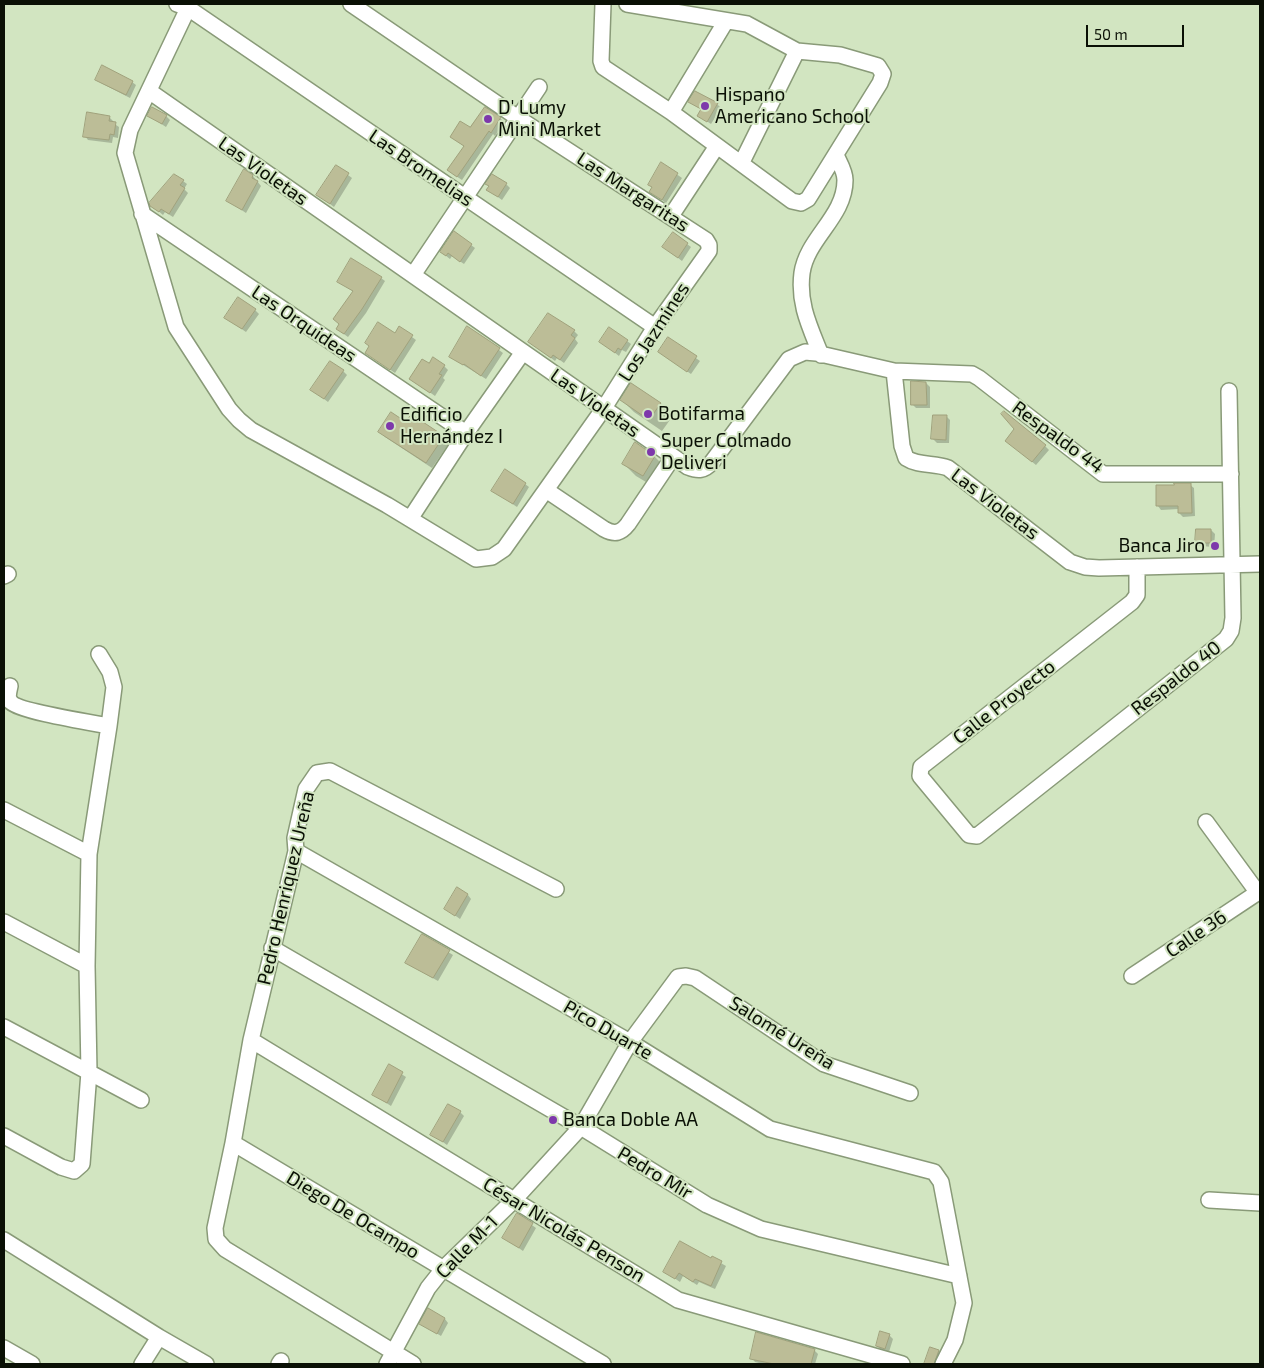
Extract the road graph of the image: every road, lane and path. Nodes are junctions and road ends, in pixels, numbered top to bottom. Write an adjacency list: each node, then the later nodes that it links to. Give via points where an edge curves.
1 (351, 4): 10 (street, Las Margaritas)
2 (603, 4): 9 (street, via 601,61 604,67)
3 (627, 4): 5 (street)
4 (185, 5): 8 (street); 14 (street, Las Bromelias)
5 (726, 21): 6 (street, via 747,24); 9 (street)
6 (797, 51): 12 (street, via 840,55 878,66 883,74); 13 (street)
7 (538, 87): 10 (street)
8 (148, 91): 15 (street, via 130,130 125,153); 18 (street, Las Violetas)
9 (671, 112): 11 (street)
10 (518, 118): 14 (street); 16 (street, Las Margaritas)
11 (717, 146): 13 (street); 16 (street)
12 (836, 155): 13 (street, via 808,199 801,203 792,201); 21 (street, via 845,180 840,203 807,257 802,272 804,312)
13 (742, 162)
14 (465, 197): 18 (street); 19 (street, Las Bromelias)
15 (142, 214): 25 (street, Las Orquideas); 29 (street, via 176,327 229,409 251,430)
16 (671, 216): 17 (street, Las Margaritas, via 706,240)
17 (709, 251): 19 (street, Los Jazmines)
18 (413, 275): 20 (street, Las Violetas)
19 (655, 327): 24 (street, Los Jazmines)
20 (523, 352): 24 (street, Las Violetas); 25 (street)
21 (821, 355): 22 (street, Las Violetas); 26 (street, Las Violetas, via 805,352 789,359 706,469 688,467)
22 (894, 371): 27 (street, Respaldo 44, via 972,374 1103,474); 32 (street, Las Violetas, via 906,458 948,468 1070,562 1085,567)
23 (1229, 391): 27 (street, Respaldo 40)
24 (604, 408): 26 (street, Las Violetas); 28 (street, Los Jazmines)
25 (466, 433): 29 (street)
26 (673, 457): 28 (street, via 628,524 617,533 604,530)
27 (1231, 474): 30 (street, Respaldo 40)
28 (546, 490): 29 (street, Los Jazmines, via 504,549 492,557 476,559)
29 (410, 519)
30 (1231, 564): 31 (street); 32 (street); 38 (street, Respaldo 40, via 1234,618 1226,639)
31 (1260, 564)
32 (1137, 567): 38 (street, Calle Proyecto, via 1137,595 1132,602 921,768 920,776 969,835)
33 (99, 654): 35 (street, via 113,680)
34 (10, 686): 35 (street, via 8,694 15,706)
35 (110, 726): 40 (street)
36 (4, 810): 40 (street)
37 (1206, 822): 42 (street)
38 (977, 836)
39 (296, 851): 41 (street, Pedro Henriquez Ureña, via 295,838 306,789 317,773 330,771); 44 (street, Pedro Henriquez Ureña); 50 (street, Pico Duarte)
40 (89, 854): 45 (street)
41 (556, 888)
42 (1259, 892): 47 (street, Calle 36)
43 (4, 922): 45 (street)
44 (272, 948): 49 (street, Pedro Henriquez Ureña); 54 (street, Pedro Mir)
45 (87, 966): 51 (street)
46 (686, 976): 50 (street, Calle M-1, via 678,977); 52 (street, Salomé Ureña, via 695,978 824,1064)
47 (1132, 976)
48 (4, 1027): 51 (street)
49 (251, 1040): 56 (street, Pedro Henriquez Ureña); 57 (street, César Nicolás Penson)
50 (630, 1042): 54 (street, Calle M-1); 62 (street, Pico Duarte, via 770,1129 934,1172 940,1182)
51 (89, 1072): 53 (street); 55 (street, via 82,1164 74,1171)
52 (910, 1093)
53 (141, 1100)
54 (581, 1128): 57 (street, Calle M-1); 62 (street, Pedro Mir, via 707,1205 761,1229)
55 (4, 1136)
56 (233, 1143): 61 (street, Diego De Ocampo); 65 (street, Pedro Henriquez Ureña, via 215,1228 216,1238 225,1249)
57 (514, 1200): 61 (street, Calle M-1); 71 (street, César Nicolás Penson, via 678,1300)
58 (1209, 1200): 59 (street)
59 (1260, 1203)
60 (4, 1240): 63 (street)
61 (442, 1269): 65 (street, Calle M-1, via 428,1288); 70 (street, Diego De Ocampo)
62 (959, 1276): 72 (street, via 964,1303 955,1340)
63 (159, 1337): 67 (street); 68 (street)
64 (4, 1348): 66 (street)
65 (390, 1359): 69 (street)
66 (32, 1364)
67 (142, 1364)
68 (206, 1364)
69 (413, 1364)
70 (603, 1364)
71 (902, 1364)
72 (944, 1364)

